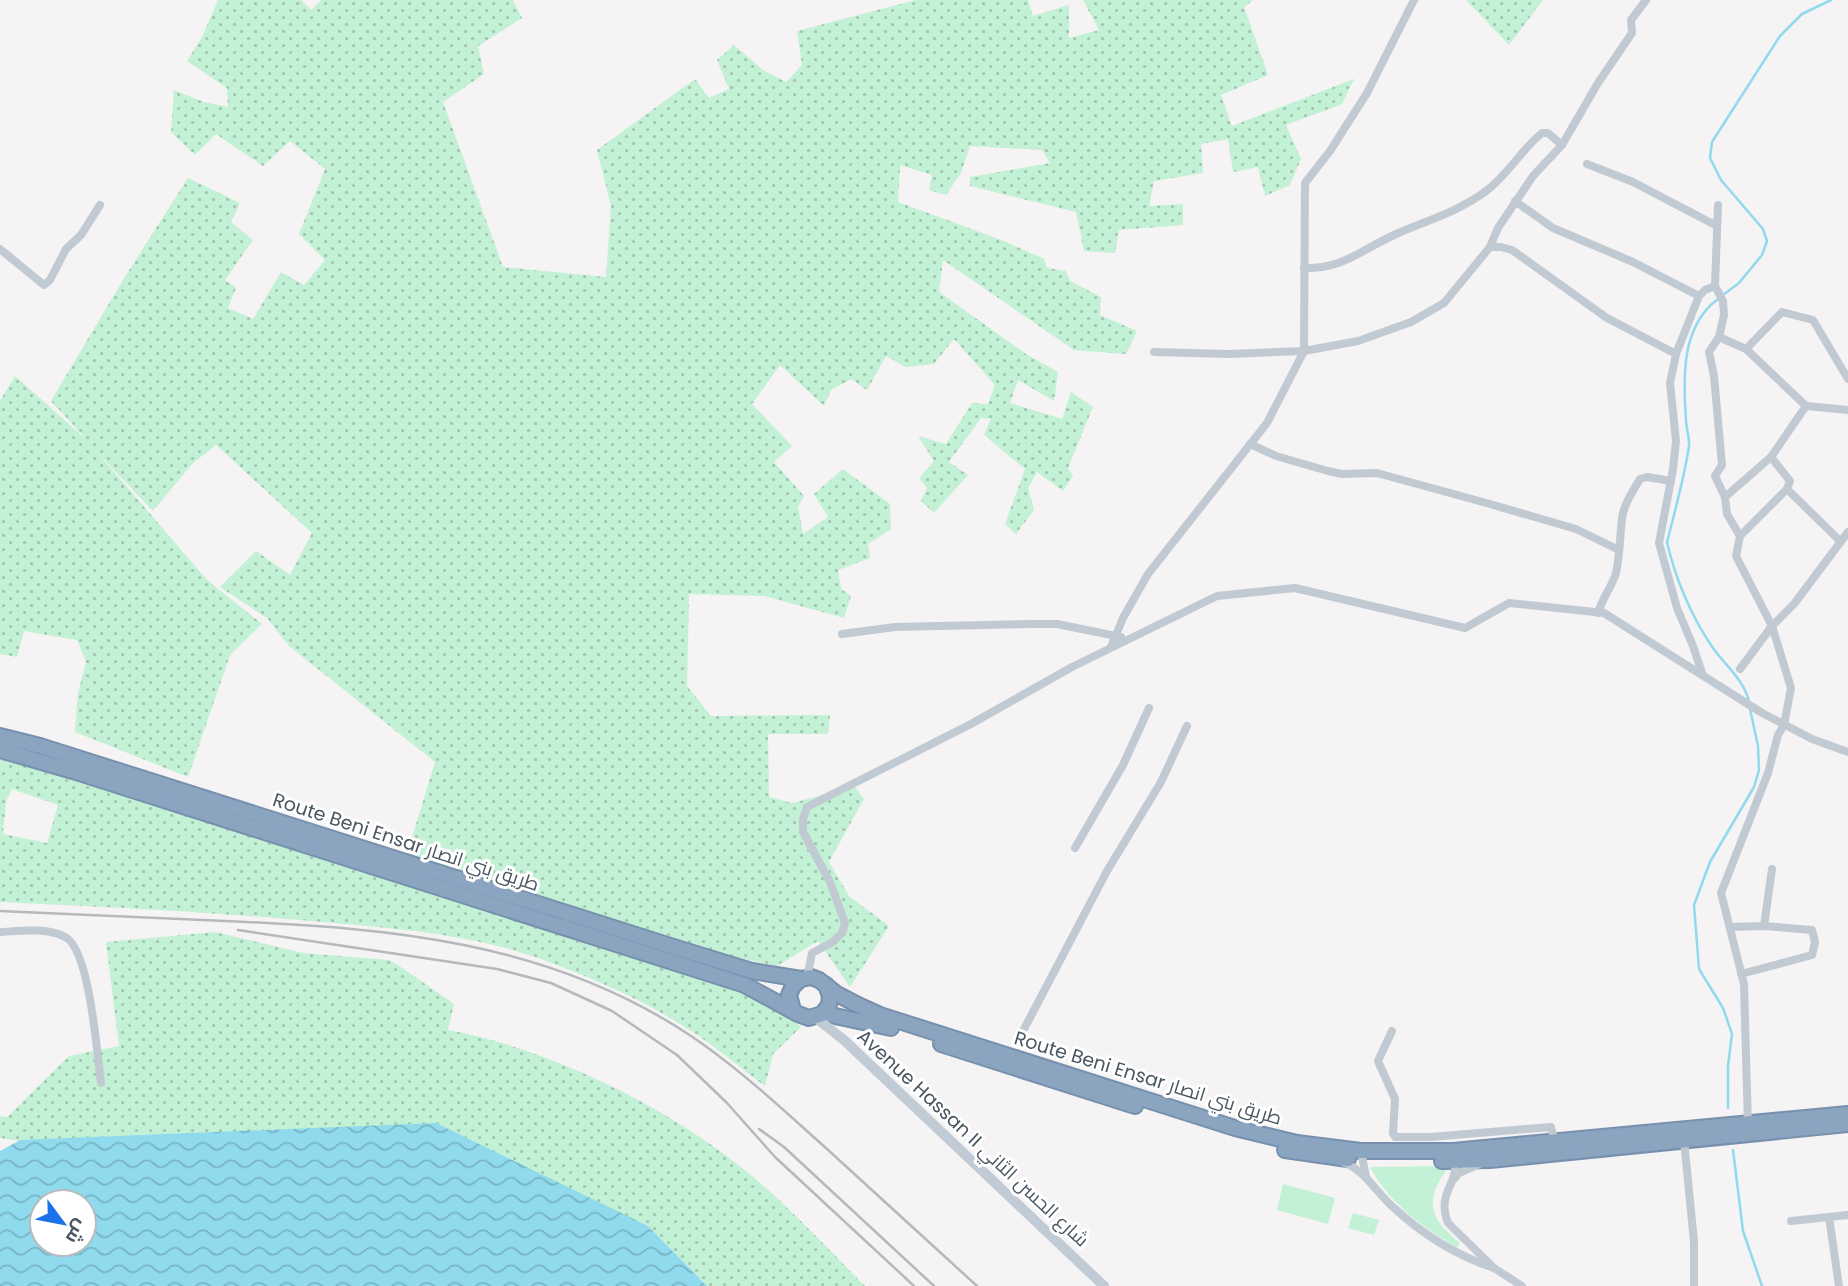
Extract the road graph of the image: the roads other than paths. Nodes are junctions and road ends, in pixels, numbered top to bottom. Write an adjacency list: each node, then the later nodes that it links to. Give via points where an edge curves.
1 (1414, 0): 11 (street, via 1367,93 1306,183)
2 (1646, 0): 3 (street, via 1632,20 1632,33)
3 (1562, 145): 5 (street); 11 (street, via 1542,133 1503,178 1462,207 1341,264)
4 (1587, 164): 8 (street, via 1633,182)
5 (1516, 201): 9 (street); 13 (street, via 1553,228)
6 (100, 205): 10 (street, via 44,285)
7 (1718, 205): 8 (street)
8 (1717, 226): 12 (street)
9 (1490, 247): 16 (street, via 1444,303 1411,322 1358,341); 18 (street, via 1512,250 1607,318)
10 (0, 249)
11 (1304, 268): 16 (street)
12 (1717, 289): 13 (street); 14 (street, via 1724,314)
13 (1699, 296): 18 (street)
14 (1719, 337): 15 (street); 26 (street, via 1709,352 1722,465 1715,476)
15 (1746, 349): 19 (street, via 1782,312 1813,320); 20 (street)
16 (1304, 351): 17 (street); 22 (street, via 1267,422)
17 (1154, 352)
18 (1676, 354): 24 (street, via 1670,383 1676,441)
19 (1848, 379)
20 (1806, 406): 21 (street); 23 (street)
21 (1848, 410)
22 (1250, 444): 30 (street, via 1328,471 1377,473 1490,504 1576,529); 34 (street, via 1148,575)
23 (1771, 457): 25 (street, via 1790,481); 26 (street)
24 (1671, 481): 30 (street, via 1640,479 1622,517); 38 (street, via 1659,543)
25 (1787, 489): 28 (street); 29 (street)
26 (1725, 497): 28 (street, via 1727,514)
27 (1848, 532): 29 (street)
28 (1740, 536): 32 (street, via 1736,556)
29 (1840, 541): 32 (street)
30 (1619, 550): 31 (street, via 1616,573)
31 (1598, 613): 35 (street, via 1508,603 1465,628 1295,588 1216,596); 38 (street)
32 (1772, 626): 37 (street); 40 (street, via 1791,688)
33 (842, 634): 34 (street, via 895,627 1057,624)
34 (1116, 635): 35 (street); 36 (street)
35 (1126, 640): 36 (street)
36 (1111, 647): 51 (street, via 807,807 803,832 830,882 845,923 834,942 812,953)
37 (1740, 669)
38 (1703, 676): 40 (street)
39 (1149, 708): 45 (street, via 1123,765)
40 (1784, 725): 44 (street); 48 (street, via 1721,893)
41 (1187, 726): 56 (street, via 1161,782 1107,871)
42 (0, 736): 51 (highway, Route Beni Ensar طريق بني انصار, via 752,971)
43 (0, 750): 53 (highway, Route Beni Ensar طريق بني انصار, via 746,985)
44 (1848, 752)
45 (1075, 848)
46 (1772, 869): 47 (street)
47 (1764, 926): 48 (street); 50 (street, via 1812,930 1812,955)
48 (1731, 927): 50 (street)
49 (0, 932): 57 (street, via 38,931 70,941 85,967)
50 (1741, 974): 60 (street)
51 (804, 978): 52 (highway); 53 (highway, via 789,995)
52 (826, 985): 54 (highway, via 829,1005); 64 (highway, Route Beni Ensar طريق بني انصار, via 880,1015 1234,1128)
53 (793, 1010): 54 (highway, via 803,1017)
54 (821, 1014): 66 (highway, Route Beni Ensar طريق بني انصار, via 879,1024 1253,1143); 74 (street, Avenue Hassan II شارع الحسن الثاني)
55 (1392, 1031): 63 (street, via 1378,1061 1395,1098 1393,1133)
56 (1022, 1033)
57 (101, 1083)
58 (1848, 1114): 60 (highway, Route Beni Ensar طريق بني انصار)
59 (1848, 1124): 60 (highway, Route Beni Ensar طريق بني انصار)
60 (1748, 1128): 61 (highway, Route Beni Ensar طريق بني انصار); 62 (highway, Route Beni Ensar طريق بني انصار)
61 (1684, 1140): 67 (highway, Route Beni Ensar طريق بني انصار); 76 (street)
62 (1555, 1141): 63 (street, via 1551,1127); 65 (highway, Route Beni Ensar طريق بني انصار)
63 (1432, 1144): 64 (highway, Route Beni Ensar طريق بني انصار); 65 (highway, Route Beni Ensar طريق بني انصار)
64 (1362, 1156): 65 (highway, Route Beni Ensar طريق بني انصار); 66 (highway, Route Beni Ensar طريق بني انصار); 68 (street)
65 (1454, 1156): 67 (highway, Route Beni Ensar طريق بني انصار); 69 (street)
66 (1329, 1157): 68 (street)
67 (1490, 1160): 69 (street, via 1468,1168)
68 (1366, 1177): 73 (street, via 1415,1226 1458,1254)
69 (1452, 1181): 73 (street, via 1445,1197 1448,1223)
70 (1848, 1215): 71 (street)
71 (1829, 1217): 72 (street); 77 (street)
72 (1791, 1221)
73 (1494, 1268): 75 (street)
74 (1104, 1286)
75 (1522, 1286)
76 (1694, 1286)
77 (1839, 1286)

